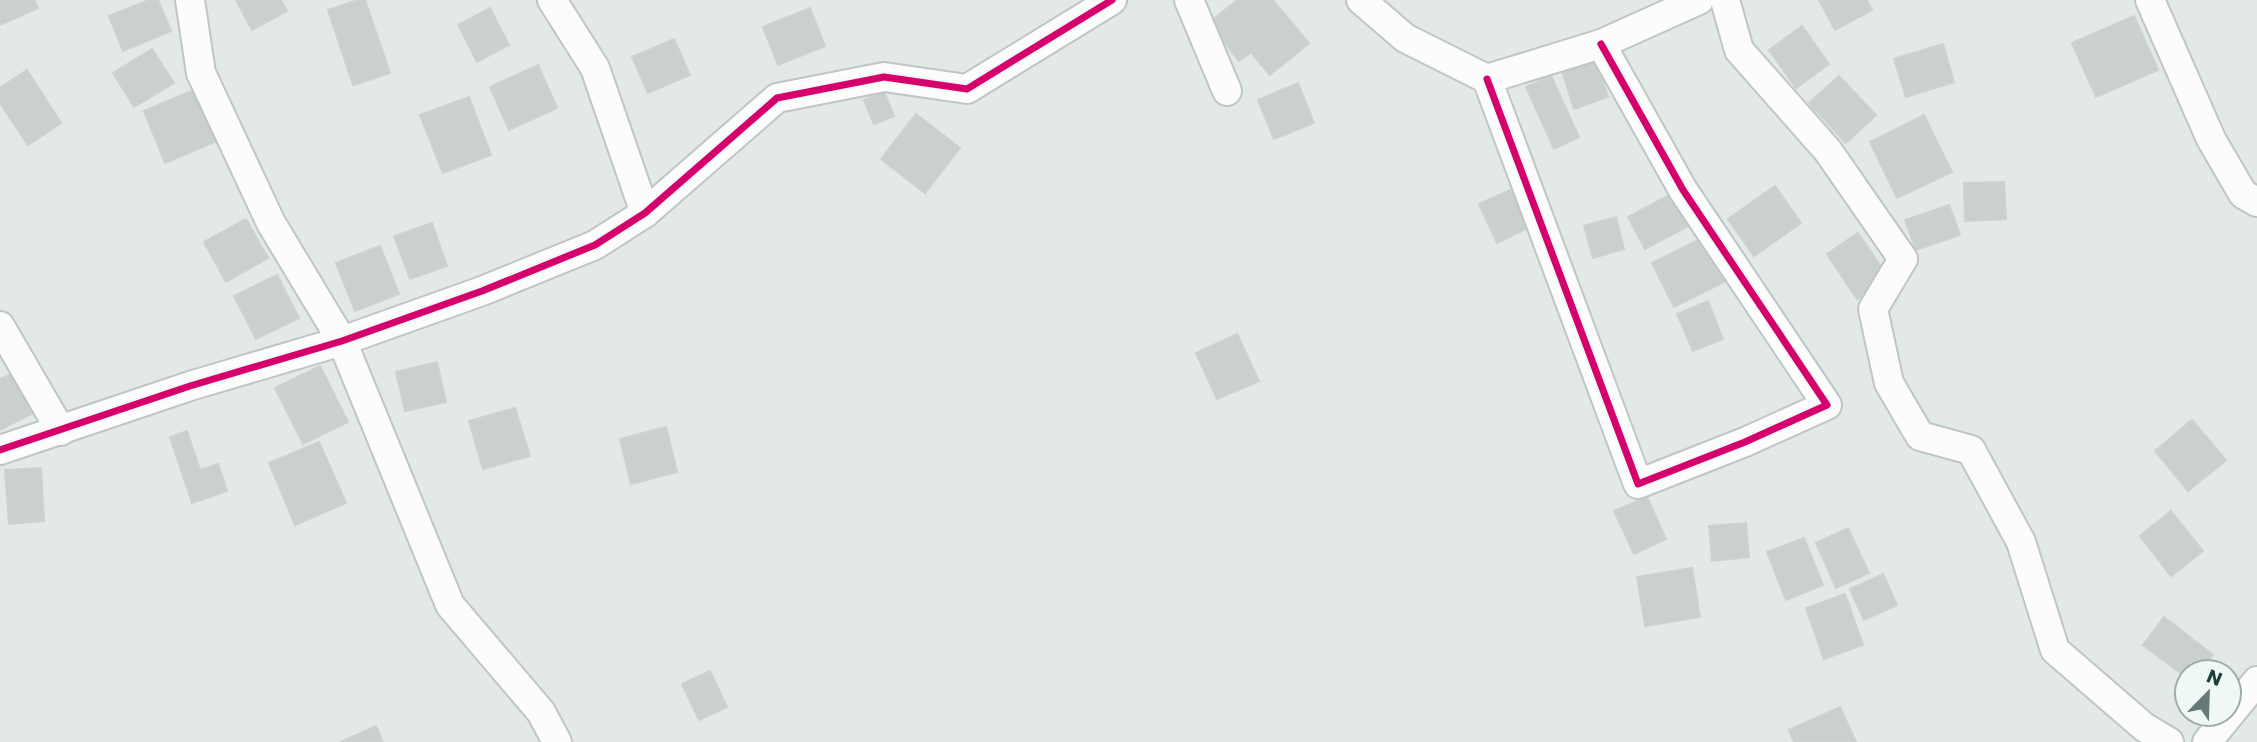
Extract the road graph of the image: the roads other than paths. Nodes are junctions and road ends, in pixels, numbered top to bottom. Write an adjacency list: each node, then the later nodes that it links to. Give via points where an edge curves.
1 (190, 0): 15 (street, via 201,73 271,223)
2 (552, 0): 13 (street, via 595,68)
3 (1112, 0): 13 (street, via 967,89 884,77 777,98)
4 (1189, 0): 11 (street)
5 (1361, 0): 10 (street, via 1405,38)
6 (1699, 0): 9 (street)
7 (1726, 0): 20 (street, via 1739,50 1828,151 1903,260 1873,309 1889,383 1920,436 1971,450 2021,542 2055,650 2144,727)
8 (2150, 0): 12 (street, via 2211,139 2244,194)
9 (1601, 44): 10 (street); 10 (street, via 1683,190 1827,405 1638,484)
10 (1487, 79)
11 (1227, 91)
12 (2257, 202)
13 (645, 213): 15 (street, via 594,245)
14 (0, 326): 16 (street)
15 (342, 341): 16 (street, via 190,386); 19 (street, via 450,605 541,712)
16 (61, 431): 17 (street)
17 (0, 450)
18 (2257, 681): 21 (street)
19 (557, 742)
20 (2169, 742)
21 (2207, 742)

